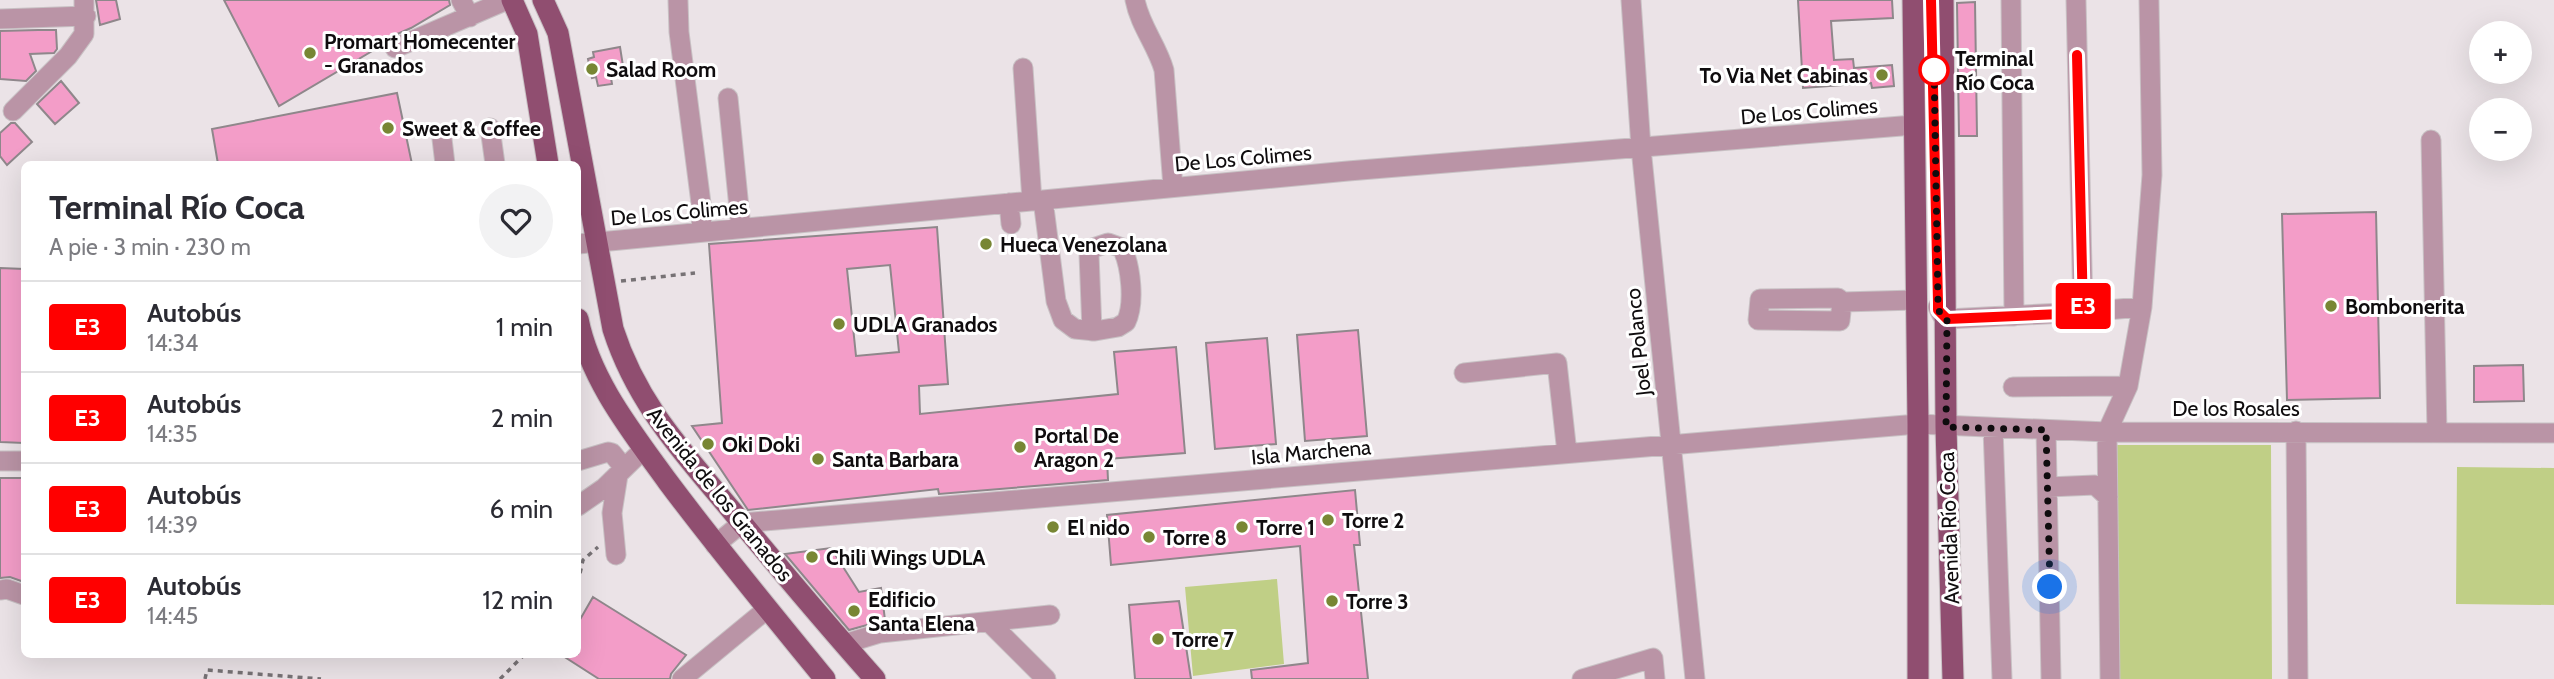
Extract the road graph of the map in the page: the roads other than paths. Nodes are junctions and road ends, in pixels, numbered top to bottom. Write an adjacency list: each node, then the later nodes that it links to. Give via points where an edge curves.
1 (510, 0): 13 (street); 26 (main road, via 527,34)
2 (543, 0): 27 (main road, Avenida de los Granados, via 558,33)
3 (678, 0): 34 (street)
4 (1135, 0): 28 (street, via 1164,70)
5 (1631, 0): 23 (street, Joel Polanco)
6 (1913, 0): 19 (main road, Avenida Río Coca)
7 (1931, 0): 41 (street, via 1938,310)
8 (1943, 0): 41 (main road, Avenida Río Coca)
9 (2011, 0): 40 (street)
10 (2076, 0): 39 (street)
11 (2149, 0): 38 (street, via 2152,175)
12 (85, 8): 14 (street); 18 (street, via 84,34)
13 (465, 8): 15 (street)
14 (0, 19)
15 (395, 48)
16 (1023, 68): 30 (street)
17 (727, 98): 33 (street)
18 (13, 111)
19 (1914, 125): 23 (street, De Los Colimes); 36 (main road, Avenida Río Coca)
20 (490, 128): 25 (street)
21 (443, 139): 24 (street)
22 (2431, 140): 53 (street)
23 (1641, 148): 28 (street, De Los Colimes); 55 (street, Joel Polanco)
24 (445, 161)
25 (495, 161)
26 (548, 161)
27 (576, 161)
28 (1173, 187): 30 (street, De Los Colimes)
29 (581, 200): 35 (main road, Avenida de los Granados)
30 (1038, 200): 31 (street, De Los Colimes); 42 (street, via 1059,312 1075,329)
31 (1009, 203): 32 (street); 33 (street, De Los Colimes)
32 (1011, 224)
33 (741, 229): 34 (street, De Los Colimes)
34 (701, 232): 35 (street, De Los Colimes)
35 (587, 243): 65 (main road, Avenida de los Granados, via 605,282 623,361 641,394)
36 (1916, 300): 37 (street); 47 (main road, Avenida Río Coca)
37 (1842, 302)
38 (2142, 307): 39 (street); 45 (street)
39 (2083, 313): 40 (street)
40 (2014, 316): 41 (street)
41 (1947, 319): 48 (main road, Avenida Río Coca)
42 (1092, 331)
43 (581, 337): 56 (main road, Avenida de los Granados, via 607,393)
44 (1464, 373): 57 (street, via 1557,363)
45 (2129, 386): 46 (street); 52 (street)
46 (2013, 387)
47 (1918, 424): 48 (street, De los Rosales); 55 (street, Isla Marchena); 81 (main road, Avenida Río Coca)
48 (1946, 427): 49 (street, De los Rosales); 82 (main road, Avenida Río Coca)
49 (1993, 428): 50 (street, De los Rosales); 83 (street)
50 (2046, 430): 52 (street, De los Rosales); 62 (street)
51 (2296, 431): 52 (street, De los Rosales); 53 (street, De los Rosales); 86 (street)
52 (2107, 432): 63 (street)
53 (2437, 432): 54 (street, De los Rosales)
54 (2554, 433)
55 (1672, 445): 57 (street, Isla Marchena); 80 (street, Joel Polanco)
56 (644, 449): 61 (street); 66 (main road, Avenida de los Granados)
57 (1567, 453): 65 (street, Isla Marchena)
58 (581, 460): 61 (street, via 608,452)
59 (0, 461): 60 (street)
60 (21, 461)
61 (621, 471): 64 (street); 67 (street)
62 (2048, 487): 63 (street, via 2095,485); 84 (street)
63 (2108, 497): 85 (street)
64 (581, 504)
65 (742, 523): 66 (street); 73 (main road, Avenida de los Granados)
66 (715, 545): 70 (main road, Avenida de los Granados)
67 (608, 551)
68 (0, 590): 69 (street)
69 (21, 594)
70 (768, 609): 74 (street); 75 (main road, Avenida de los Granados)
71 (1050, 615): 72 (street)
72 (989, 622): 73 (street, via 880,633); 77 (street)
73 (844, 645): 76 (main road, Avenida de los Granados)
74 (682, 679)
75 (825, 679)
76 (875, 679)
77 (1046, 679)
78 (1582, 679): 79 (street, via 1653,659)
79 (1655, 679)
80 (1695, 679)
81 (1918, 679)
82 (1953, 679)
83 (2002, 679)
84 (2051, 679)
85 (2110, 679)
86 (2298, 679)

